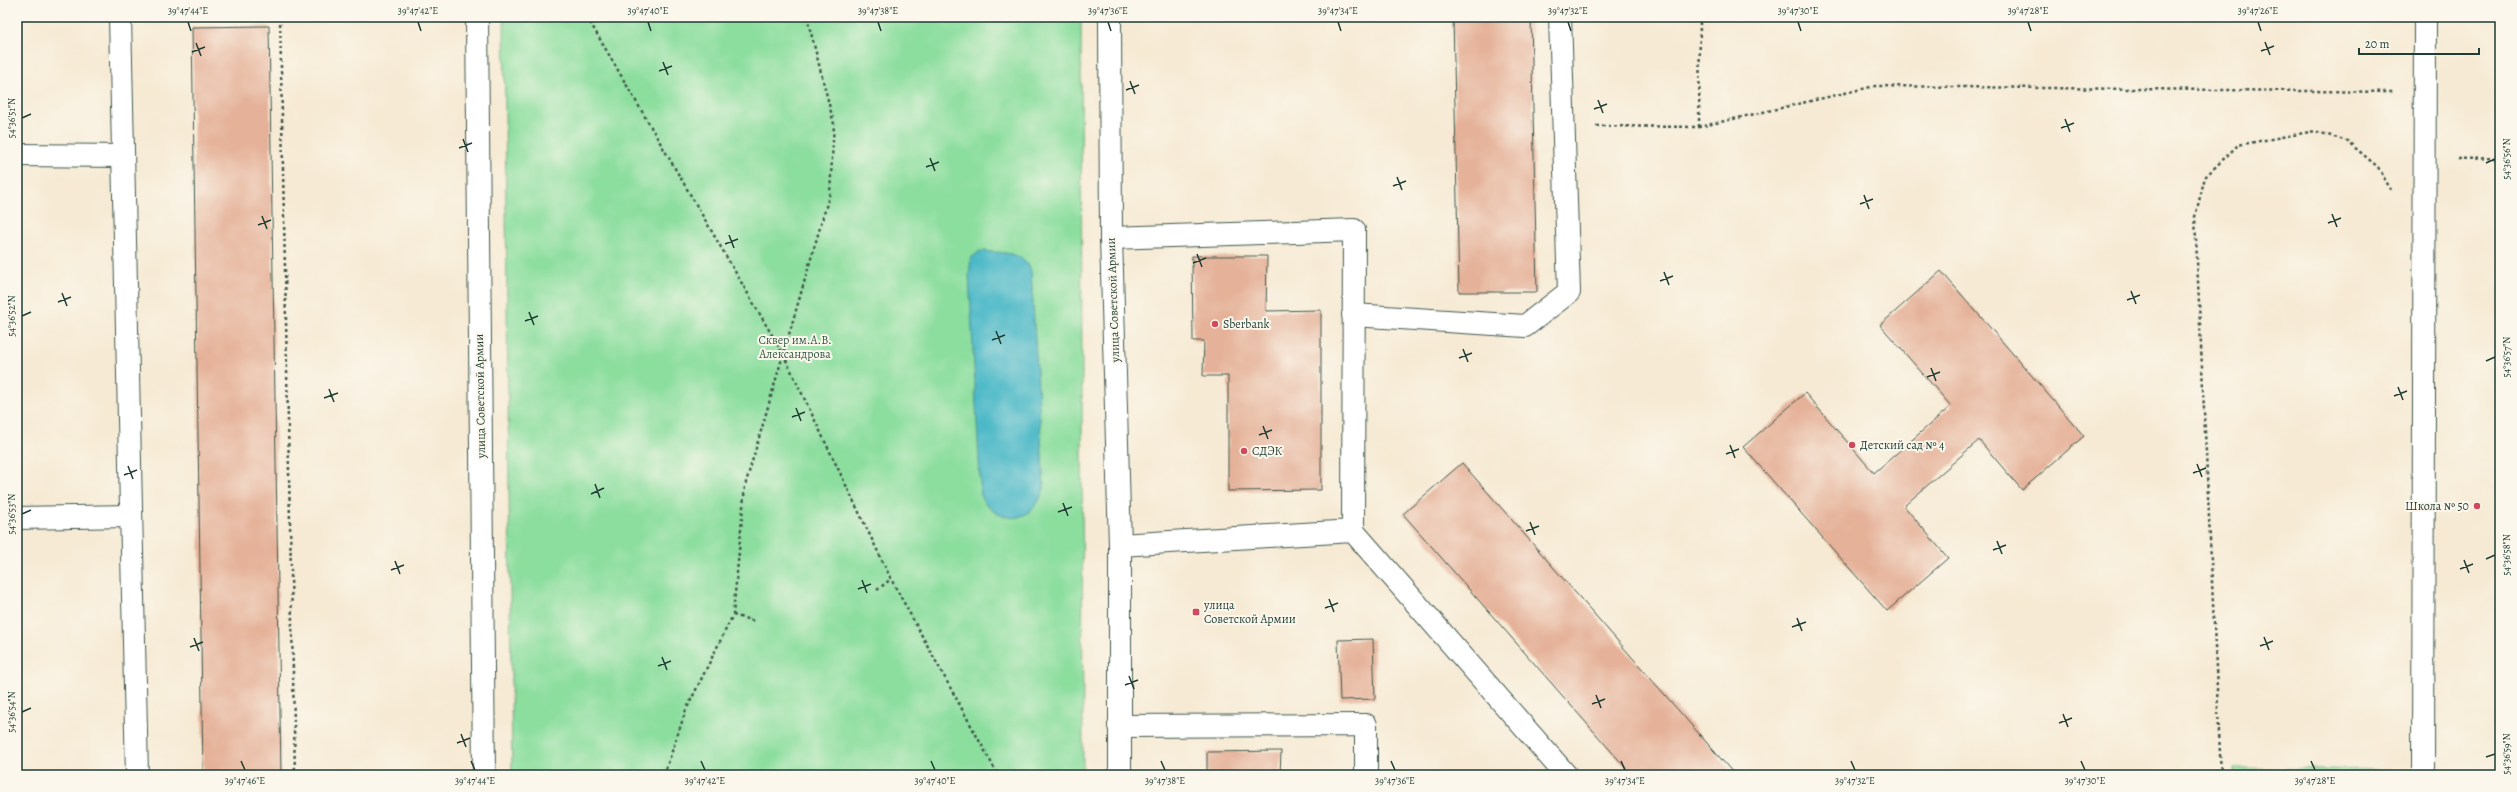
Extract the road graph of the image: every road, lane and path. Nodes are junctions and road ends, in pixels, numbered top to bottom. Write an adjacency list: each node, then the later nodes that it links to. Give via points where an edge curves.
1 (120, 17): 14 (main road)
2 (280, 17): 31 (path)
3 (477, 17): 32 (main road, улица Советской Армии)
4 (587, 17): 20 (path)
5 (807, 17): 20 (path, via 834,124 830,193)
6 (1110, 17): 18 (main road, улица Советской Армии)
7 (1560, 17): 11 (main road)
8 (1700, 17): 12 (path)
9 (2425, 17): 10 (main road)
10 (2425, 93): 12 (path, via 1875,86); 16 (main road)
11 (1563, 125): 12 (path); 19 (main road, via 1569,292 1525,326)
12 (1699, 127)
13 (17, 155): 14 (main road)
14 (123, 156): 21 (main road)
15 (2500, 158): 16 (path)
16 (2426, 159): 39 (main road)
17 (2392, 191): 38 (path, via 2378,167 2347,141 2315,131 2238,145 2205,177 2195,217)
18 (1111, 238): 19 (main road, via 1354,230); 24 (main road, улица Советской Армии)
19 (1353, 315): 23 (main road)
20 (783, 354): 25 (path); 27 (path, via 745,486)
21 (131, 516): 22 (main road); 30 (main road)
22 (17, 518)
23 (1354, 531): 24 (main road); 37 (main road)
24 (1120, 545): 29 (main road, улица Советской Армии)
25 (891, 579): 26 (path); 34 (path)
26 (877, 590)
27 (732, 616): 28 (path); 33 (path, via 686,710)
28 (754, 621)
29 (1119, 726): 35 (main road, улица Советской Армии); 36 (main road, via 1366,726)
30 (137, 775)
31 (295, 775)
32 (484, 775)
33 (664, 775)
34 (998, 775)
35 (1120, 775)
36 (1366, 775)
37 (1566, 775)
38 (2222, 775)
39 (2423, 775)

